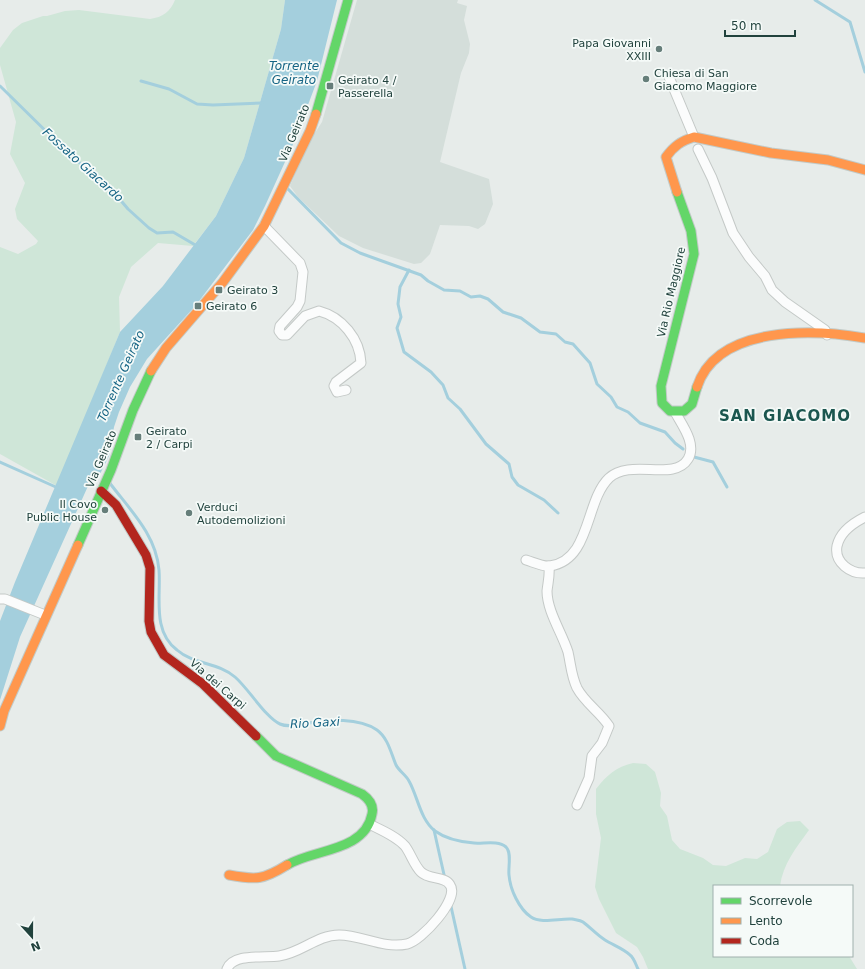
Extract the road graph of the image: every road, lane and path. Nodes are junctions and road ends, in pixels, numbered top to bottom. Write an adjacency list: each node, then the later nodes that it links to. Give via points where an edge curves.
1 (348, 0): 6 (street, Via Geirato, via 310,131)
2 (670, 77): 3 (street)
3 (694, 137): 5 (street, via 771,153 828,160); 10 (street, Via Rio Maggiore, via 675,145 666,160 685,209 694,242 694,254 660,390 664,407)
4 (698, 149): 7 (street, via 739,243 766,276 772,290 826,330)
5 (865, 170)
6 (264, 226): 9 (street, via 300,262 303,272 300,301 280,326 279,331 282,335 287,335 305,316 319,311 348,329 358,346 361,363 334,386 337,392); 11 (street, Via Geirato, via 223,282 153,366)
7 (827, 334): 8 (street); 10 (street, via 768,336 742,343 714,359 707,366 690,406)
8 (865, 338)
9 (346, 390)
10 (675, 412): 14 (street, via 689,438 690,446 685,463 673,470 622,470 608,479 576,548 559,563)
11 (102, 489): 17 (street, Via Geirato); 20 (street, Via dei Carpi, via 116,505 146,555 150,568 149,621 151,632 164,655 203,684 276,756 367,798 373,810)
12 (865, 517): 15 (street, via 845,531 837,546 840,561 846,568)
13 (526, 560): 14 (street)
14 (549, 566): 19 (street, via 547,591 556,626 567,651 569,668 584,698 609,726 592,756 589,778)
15 (865, 574)
16 (2, 599): 17 (street)
17 (45, 615): 18 (street, Via Geirato)
18 (0, 726)
19 (577, 805)
20 (369, 824): 21 (street, via 350,842 318,856 293,862 266,876 255,878); 22 (street, via 405,847 425,875 450,884 453,890 452,897 439,918 408,944 376,944 349,936 324,937 285,955 242,958 229,964)
21 (229, 875)
22 (227, 969)

